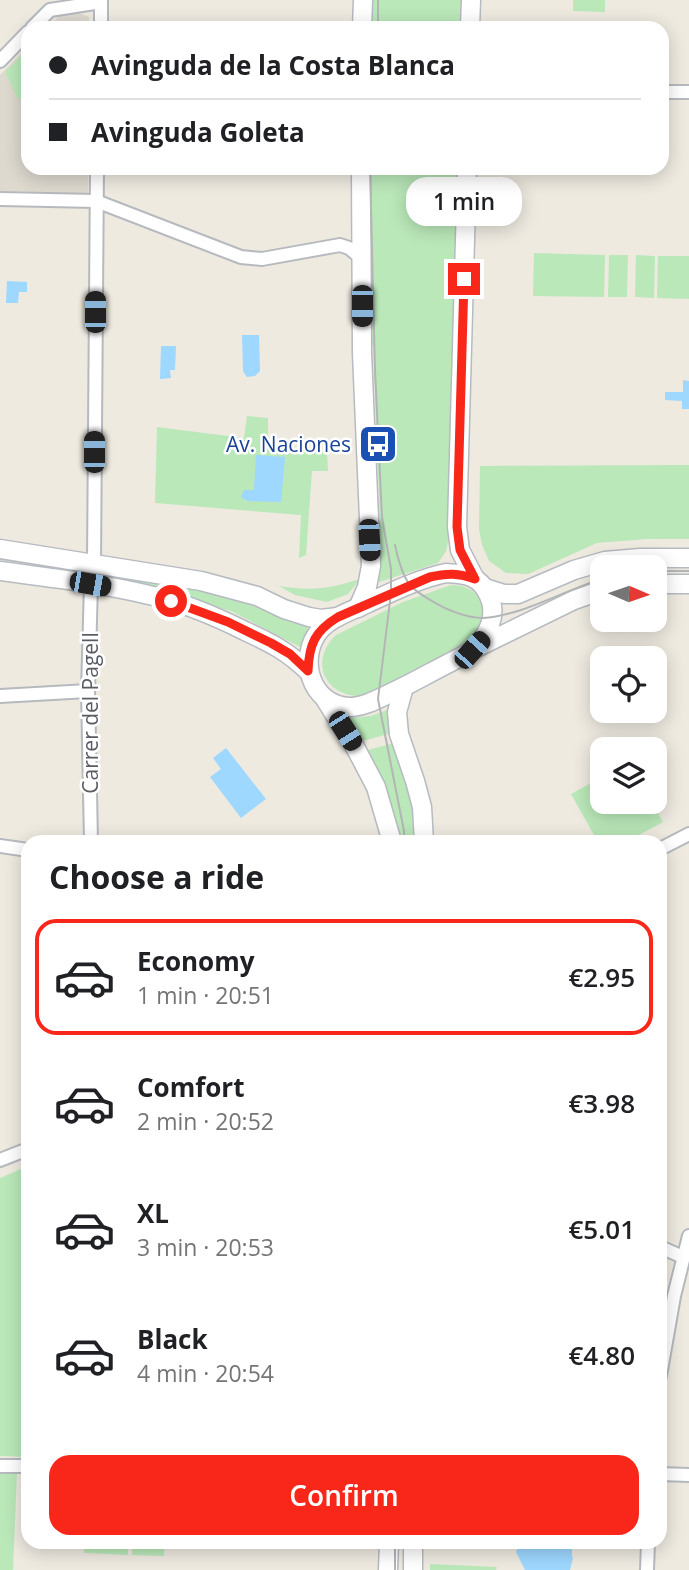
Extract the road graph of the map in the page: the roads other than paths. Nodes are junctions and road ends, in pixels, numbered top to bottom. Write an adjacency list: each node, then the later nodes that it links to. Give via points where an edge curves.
1 (363, 0): 6 (main road)
2 (471, 0): 7 (main road)
3 (101, 1): 4 (street, via 50,9); 5 (street)
4 (39, 21)
5 (101, 21)
6 (362, 21)
7 (470, 21)
8 (21, 40): 9 (street)
9 (0, 61)
10 (669, 92): 11 (street)
11 (689, 92)
12 (97, 175): 16 (street)
13 (361, 175): 17 (main road)
14 (467, 175): 24 (main road, via 457,527 460,550)
15 (0, 199): 16 (street)
16 (96, 201): 18 (street, via 241,257 262,259); 22 (street)
17 (361, 218): 18 (street, via 353,234); 19 (main road)
18 (340, 245): 19 (street)
19 (362, 259): 29 (main road, via 371,566)
20 (0, 549): 22 (main road)
21 (689, 558): 24 (main road, via 606,561 518,594 504,594)
22 (93, 563): 30 (main road, via 233,589 309,617)
23 (0, 571): 25 (main road)
24 (480, 583): 29 (main road, via 461,573 446,573); 31 (main road, via 492,602 493,617 486,635)
25 (90, 584): 32 (main road, via 151,595 228,622 290,654); 34 (street, Carrer del Pagell)
26 (667, 584): 27 (main road)
27 (689, 584)
28 (590, 594): 31 (main road)
29 (358, 608): 30 (main road)
30 (338, 617): 32 (main road, via 318,633 310,647)
31 (472, 650): 33 (main road)
32 (308, 671): 36 (main road)
33 (404, 687): 36 (main road, via 361,706 338,705); 40 (main road, via 397,712 399,734 422,807)
34 (88, 691): 35 (street); 38 (street, Carrer del Pagell)
35 (0, 696)
36 (326, 699): 39 (main road, via 376,787)
37 (689, 834): 41 (street)
38 (91, 835)
39 (390, 835)
40 (424, 835)
41 (667, 845)
42 (0, 846): 43 (street)
43 (21, 849)
44 (21, 1152): 45 (street)
45 (0, 1160)
46 (689, 1236): 48 (street)
47 (667, 1250): 48 (street)
48 (683, 1256): 49 (street)
49 (667, 1336)
50 (0, 1466): 51 (street)
51 (21, 1466)
52 (667, 1474): 53 (street)
53 (689, 1475)
54 (389, 1549): 57 (main road)
55 (413, 1549): 58 (main road)
56 (648, 1549): 59 (street)
57 (388, 1570)
58 (413, 1570)
59 (647, 1570)

